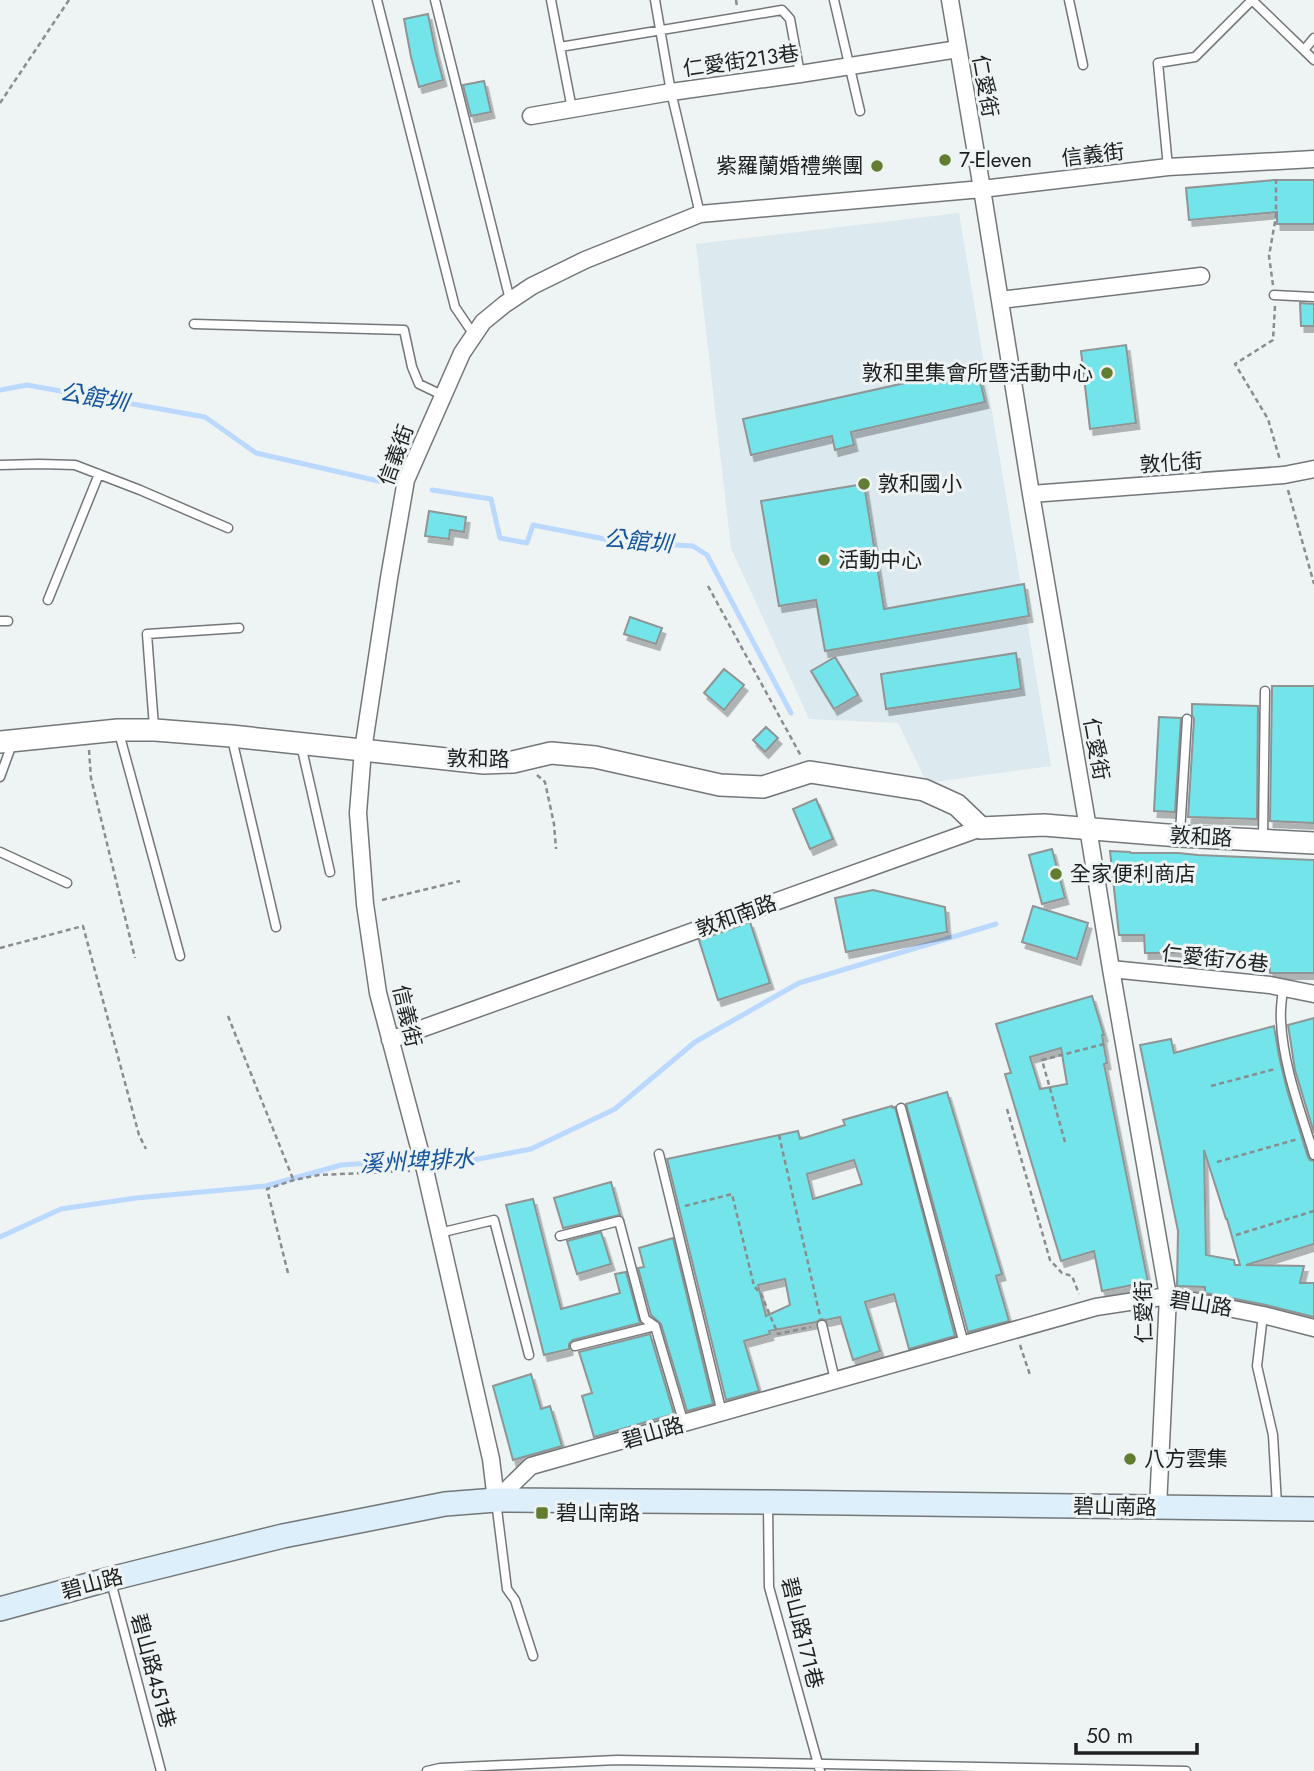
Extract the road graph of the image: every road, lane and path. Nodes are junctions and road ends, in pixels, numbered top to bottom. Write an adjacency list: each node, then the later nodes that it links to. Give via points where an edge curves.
1 (69, 0): 20 (path)
2 (377, 0): 35 (lane, via 456,307)
3 (435, 0): 32 (lane)
4 (551, 0): 12 (lane)
5 (655, 0): 10 (lane)
6 (834, 0): 16 (lane)
7 (950, 0): 13 (street, 仁愛街)
8 (1069, 0): 17 (lane)
9 (1252, 0): 14 (lane); 26 (lane, via 1195,57 1158,63)
10 (661, 31): 12 (lane); 18 (lane, via 782,10 790,19); 19 (lane)
11 (1314, 38): 14 (lane)
12 (560, 47): 21 (lane)
13 (957, 49): 16 (street, 仁愛街213巷); 27 (street, 仁愛街)
14 (1304, 50): 15 (lane)
15 (1314, 60)
16 (850, 65): 18 (street, 仁愛街213巷); 22 (lane)
17 (1083, 65)
18 (800, 75): 19 (street, 仁愛街213巷)
19 (671, 92): 21 (street, 仁愛街213巷); 28 (lane)
20 (0, 103)
21 (572, 109): 23 (street, 仁愛街213巷)
22 (860, 111)
23 (531, 116)
24 (1314, 159): 25 (street, 信義街)
25 (1276, 160): 26 (street, 信義街); 30 (path, via 1276,216 1269,256)
26 (1168, 167): 27 (street, 信義街)
27 (982, 190): 28 (street, 信義街); 33 (street, 仁愛街)
28 (700, 214): 32 (street, 信義街, via 585,260)
29 (1201, 276): 33 (street)
30 (1274, 295): 31 (lane); 40 (path, via 1273,340 1235,364 1268,419)
31 (1314, 297)
32 (510, 300): 35 (street, 信義街, via 482,322)
33 (1000, 300): 41 (street, 仁愛街)
34 (194, 324): 36 (lane, via 404,330 419,384)
35 (474, 335): 36 (street, 信義街)
36 (442, 395): 55 (street, 信義街, via 406,480)
37 (0, 465): 39 (lane, via 75,465)
38 (1314, 469): 40 (street, 敦化街)
39 (99, 474): 42 (lane); 45 (lane)
40 (1284, 475): 41 (street, 敦化街); 43 (path)
41 (1031, 494): 60 (street, 仁愛街)
42 (228, 528)
43 (1314, 584)
44 (708, 586): 57 (path)
45 (48, 600)
46 (239, 628): 50 (lane, via 147,635)
47 (1265, 691): 62 (lane)
48 (1186, 719): 61 (lane)
49 (118, 730): 50 (street, 敦和路); 51 (street, 敦和路); 72 (lane)
50 (155, 730): 52 (street, 敦和路)
51 (88, 733): 53 (street, 敦和路); 73 (path, via 91,778)
52 (231, 736): 54 (street, 敦和路); 70 (lane)
53 (6, 741): 58 (lane)
54 (300, 743): 55 (street, 敦和路); 66 (lane)
55 (363, 750): 56 (street, 敦和路); 69 (street, 信義街, via 358,813)
56 (513, 762): 57 (street, 敦和路, via 551,753 595,757 720,785 763,787); 64 (path, via 545,782)
57 (810, 772): 59 (street, 敦和路, via 924,790 957,805)
58 (0, 777)
59 (981, 828): 60 (street, 敦和南路); 79 (street, 敦和南路)
60 (1088, 828): 61 (street, 敦和路); 74 (street, 仁愛街)
61 (1179, 836): 62 (street, 敦和路)
62 (1262, 841): 63 (street, 敦和路)
63 (1314, 844)
64 (556, 849)
65 (0, 852): 68 (lane)
66 (330, 872)
67 (460, 881): 69 (path)
68 (67, 883)
69 (365, 904): 79 (street, 信義街)
70 (276, 927)
71 (0, 948): 87 (path, via 83,926)
72 (180, 957)
73 (135, 958)
74 (1111, 969): 75 (street, 仁愛街76巷); 78 (street, 仁愛街)
75 (1283, 988): 76 (street, 仁愛街76巷); 80 (lane, via 1281,1021)
76 (1314, 994)
77 (228, 1016): 92 (path)
78 (1123, 1039): 86 (path, via 1042,1060); 99 (street, 仁愛街)
79 (390, 1040): 91 (street, 信義街)
80 (1288, 1066): 81 (path); 85 (lane)
81 (1211, 1086)
82 (901, 1108): 106 (lane)
83 (1007, 1109): 100 (path, via 1050,1260 1072,1276)
84 (779, 1135): 102 (path)
85 (1308, 1136): 89 (lane); 90 (path)
86 (1065, 1142)
87 (146, 1149)
88 (659, 1154): 93 (lane)
89 (1314, 1155)
90 (1217, 1162)
91 (425, 1170): 92 (path); 95 (street, 信義街)
92 (293, 1180): 98 (path, via 267,1189)
93 (671, 1210): 102 (path, via 732,1194 754,1286 778,1334); 111 (lane)
94 (1314, 1211): 96 (path)
95 (439, 1233): 108 (lane, via 494,1220); 113 (street, 信義街, via 491,1459)
96 (1236, 1235)
97 (560, 1237): 103 (lane, via 619,1221 645,1319)
98 (288, 1273)
99 (1168, 1296): 100 (street, 碧山路); 101 (street, 碧山路); 115 (street, 仁愛街)
100 (1085, 1310): 105 (street, 碧山路)
101 (1264, 1315): 104 (street, 碧山路); 116 (lane, via 1256,1366 1273,1435)
102 (822, 1325): 110 (lane)
103 (654, 1326): 107 (lane); 112 (lane)
104 (1314, 1328)
105 (1015, 1330): 106 (street, 碧山路); 109 (path)
106 (964, 1344): 110 (street, 碧山路)
107 (575, 1346)
108 (529, 1355)
109 (1030, 1375)
110 (835, 1380): 111 (street, 碧山路)
111 (722, 1413): 112 (street, 碧山路)
112 (684, 1424): 113 (street, 碧山路, via 531,1466)
113 (496, 1500): 114 (main road, 碧山南路); 118 (main road, 碧山路, via 445,1504 296,1534); 120 (lane, via 507,1589)
114 (768, 1502): 115 (main road, 碧山南路); 121 (lane, 碧山路171巷, via 769,1587)
115 (1158, 1507): 116 (main road, 碧山南路)
116 (1277, 1509): 117 (main road, 碧山南路)
117 (1314, 1509)
118 (110, 1579): 119 (main road, 碧山路); 122 (lane, 碧山路451巷)
119 (0, 1609)
120 (533, 1656)
121 (819, 1768): 123 (lane, via 617,1760); 124 (lane)
122 (161, 1771)
123 (427, 1771)
124 (1186, 1771)

